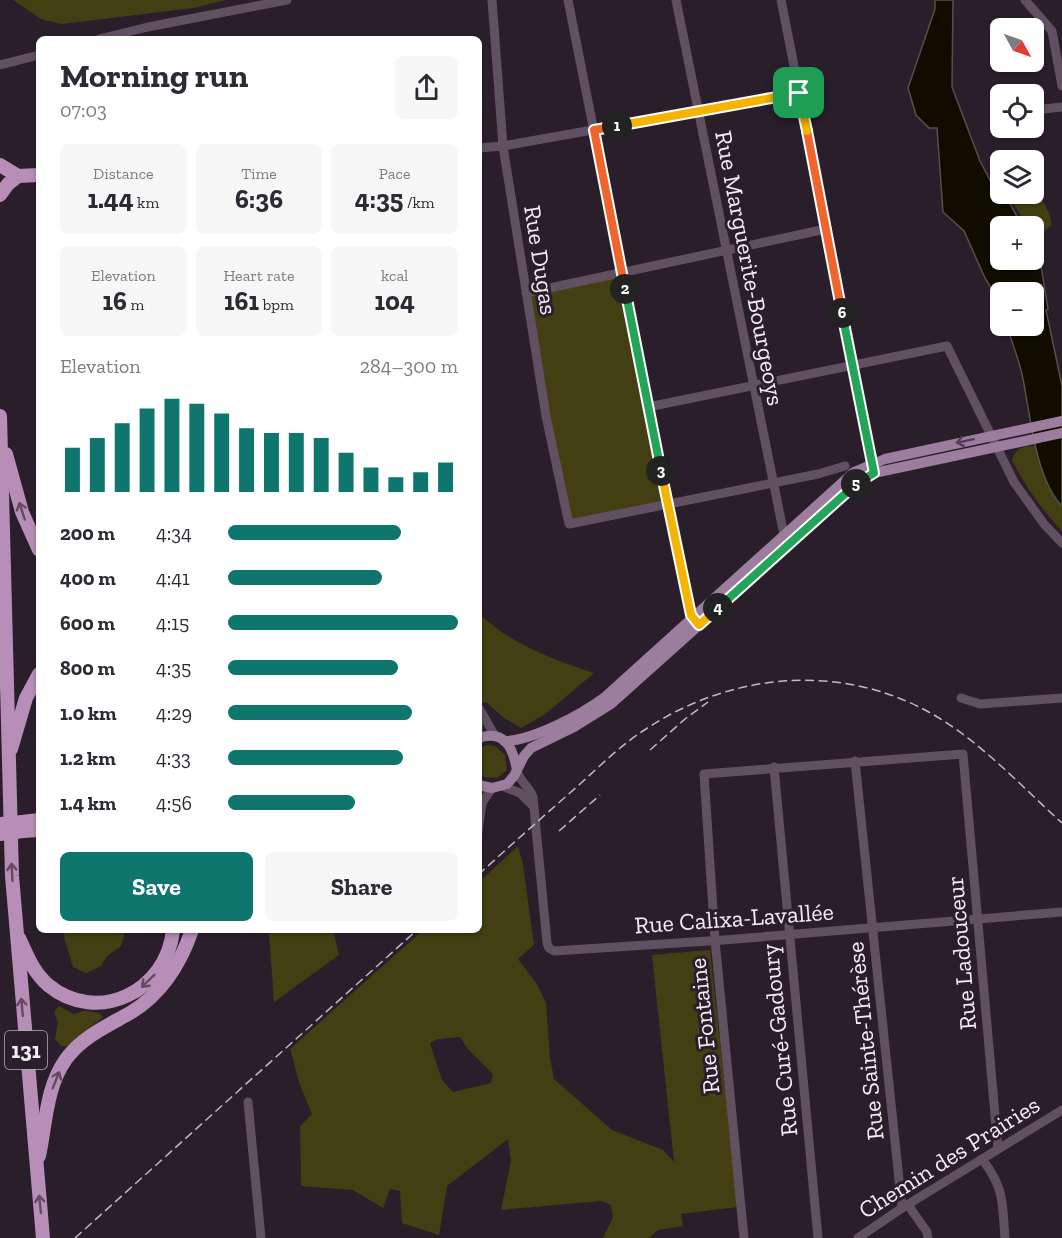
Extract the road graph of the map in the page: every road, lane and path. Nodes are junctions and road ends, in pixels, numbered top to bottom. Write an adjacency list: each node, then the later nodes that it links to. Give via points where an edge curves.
1 (287, 0): 7 (street)
2 (492, 0): 16 (street, Rue Dugas)
3 (568, 0): 15 (street)
4 (676, 0): 14 (street, Rue Marguerite-Bourgeoys)
5 (781, 0): 11 (street)
6 (1025, 0): 10 (street, via 1052,31)
7 (122, 36)
8 (36, 56): 9 (street)
9 (1, 65)
10 (1062, 86)
11 (799, 93): 14 (street); 22 (street)
12 (1062, 107): 13 (street)
13 (1044, 109)
14 (698, 111): 15 (street); 23 (street, Rue Marguerite-Bourgeoys)
15 (594, 130): 16 (street); 24 (street)
16 (503, 146): 17 (street); 25 (street, Rue Dugas)
17 (482, 148)
18 (0, 165): 20 (highway)
19 (36, 175): 20 (highway)
20 (18, 176): 21 (highway)
21 (0, 195)
22 (826, 229): 23 (street); 26 (street)
23 (727, 250): 24 (street); 27 (street, Rue Marguerite-Bourgeoys)
24 (622, 273): 25 (street); 28 (street)
25 (526, 293): 38 (street, Rue Dugas, via 569,524)
26 (852, 366): 27 (street); 32 (street, via 947,346); 36 (street)
27 (754, 386): 28 (street); 37 (street, Rue Marguerite-Bourgeoys)
28 (648, 407): 38 (street)
29 (0, 416): 33 (highway)
30 (1062, 421): 32 (main road)
31 (1062, 433): 34 (main road)
32 (992, 435): 34 (street); 36 (main road, one-way to 36)
33 (1, 438): 41 (highway, one-way to 33, via 24,521); 49 (highway)
34 (998, 447): 36 (main road); 40 (street, via 1014,482)
35 (845, 466): 37 (street)
36 (873, 468): 39 (main road, via 854,472)
37 (774, 483): 38 (street); 39 (street, Rue Marguerite-Bourgeoys)
38 (668, 504): 42 (street, via 690,612)
39 (787, 539): 42 (main road)
40 (1062, 543)
41 (36, 544)
42 (696, 621): 48 (main road, via 588,708 524,739); 52 (main road, via 611,704 531,748)
43 (36, 680): 49 (highway, via 26,698)
44 (961, 698): 45 (street, via 980,704)
45 (1062, 698)
46 (482, 712): 48 (street)
47 (482, 736): 48 (main road)
48 (500, 738): 52 (main road, via 512,751)
49 (8, 759): 65 (highway, 131, one-way to 49)
50 (855, 761): 51 (street); 63 (street, Rue Ladouceur, via 963,754); 64 (street, Rue Sainte-Thérèse)
51 (774, 767): 68 (street, Rue Curé-Gadoury); 69 (street, Rue Fontaine, via 704,774)
52 (517, 771): 54 (main road, via 511,780); 56 (street, Rue Calixa-Lavallée, via 531,792)
53 (482, 785): 54 (main road)
54 (497, 787): 55 (street); 56 (street, via 523,795)
55 (482, 803)
56 (534, 808): 69 (street, Rue Calixa-Lavallée, via 547,943 551,949 558,952)
57 (36, 821): 59 (highway)
58 (0, 824): 59 (highway, bridge)
59 (22, 827): 60 (highway); 61 (highway, bridge)
60 (36, 829)
61 (0, 834)
62 (1062, 912): 63 (street, Rue Calixa-Lavallée)
63 (978, 919): 64 (street, Rue Calixa-Lavallée); 72 (street, Rue Ladouceur)
64 (872, 927): 68 (street, Rue Calixa-Lavallée); 75 (street, Rue Sainte-Thérèse)
65 (16, 930): 66 (highway, one-way to 65, via 166,958 150,980 126,996 97,1002 71,998 49,985 33,967); 74 (highway, 131, one-way to 65)
66 (172, 933)
67 (191, 933): 74 (highway, one-way to 67, via 49,1101 64,1063 84,1041 138,1008 159,990 177,966)
68 (789, 934): 69 (street, Rue Calixa-Lavallée); 79 (street, Rue Curé-Gadoury)
69 (715, 940): 78 (street, Rue Fontaine)
70 (248, 1102): 77 (street)
71 (1062, 1110): 72 (street, Chemin des Prairies)
72 (998, 1149): 73 (street, Chemin des Prairies)
73 (982, 1159): 75 (street, Chemin des Prairies); 82 (street, via 996,1176 1001,1191)
74 (36, 1170): 76 (highway, 131, one-way to 74)
75 (905, 1207): 80 (street, Chemin des Prairies); 81 (street)
76 (43, 1238)
77 (261, 1238)
78 (744, 1238)
79 (818, 1238)
80 (858, 1238)
81 (928, 1238)
82 (1005, 1238)

